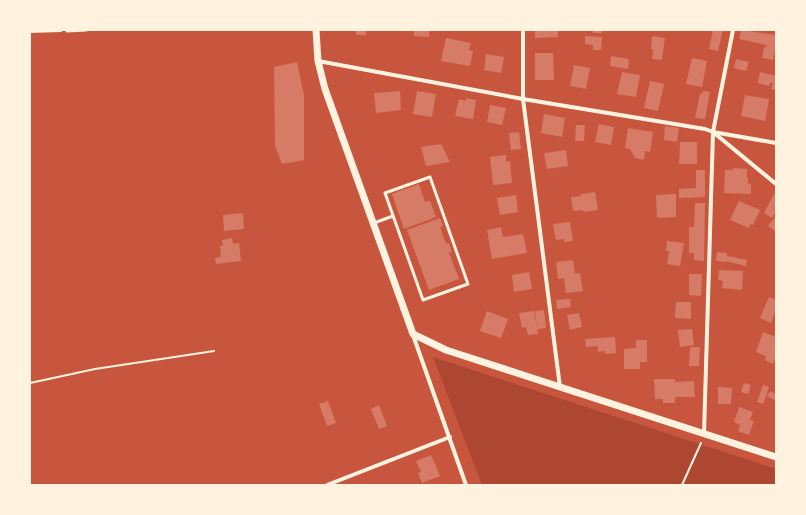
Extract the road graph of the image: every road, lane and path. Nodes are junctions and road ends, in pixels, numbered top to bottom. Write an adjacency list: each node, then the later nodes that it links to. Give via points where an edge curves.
1 (86, 30): 5 (lane)
2 (316, 30): 7 (street)
3 (523, 30): 8 (street)
4 (733, 30): 9 (street)
5 (67, 31): 6 (path)
6 (30, 32)
7 (318, 61): 8 (street); 13 (street, via 325,89)
8 (523, 99): 9 (street); 17 (street)
9 (713, 132): 10 (street); 11 (street); 18 (street)
10 (776, 143)
11 (776, 184)
12 (393, 216): 12 (lane, via 423,300 468,284 430,177 385,193); 13 (lane)
13 (374, 224): 14 (street)
14 (412, 334): 17 (street, via 446,350); 19 (street)
15 (214, 351): 16 (path, via 95,369)
16 (30, 383)
17 (560, 387): 18 (street)
18 (704, 434): 20 (street); 23 (path)
19 (450, 437): 21 (street); 22 (street)
20 (776, 457)
21 (327, 485)
22 (466, 485)
23 (682, 485)

